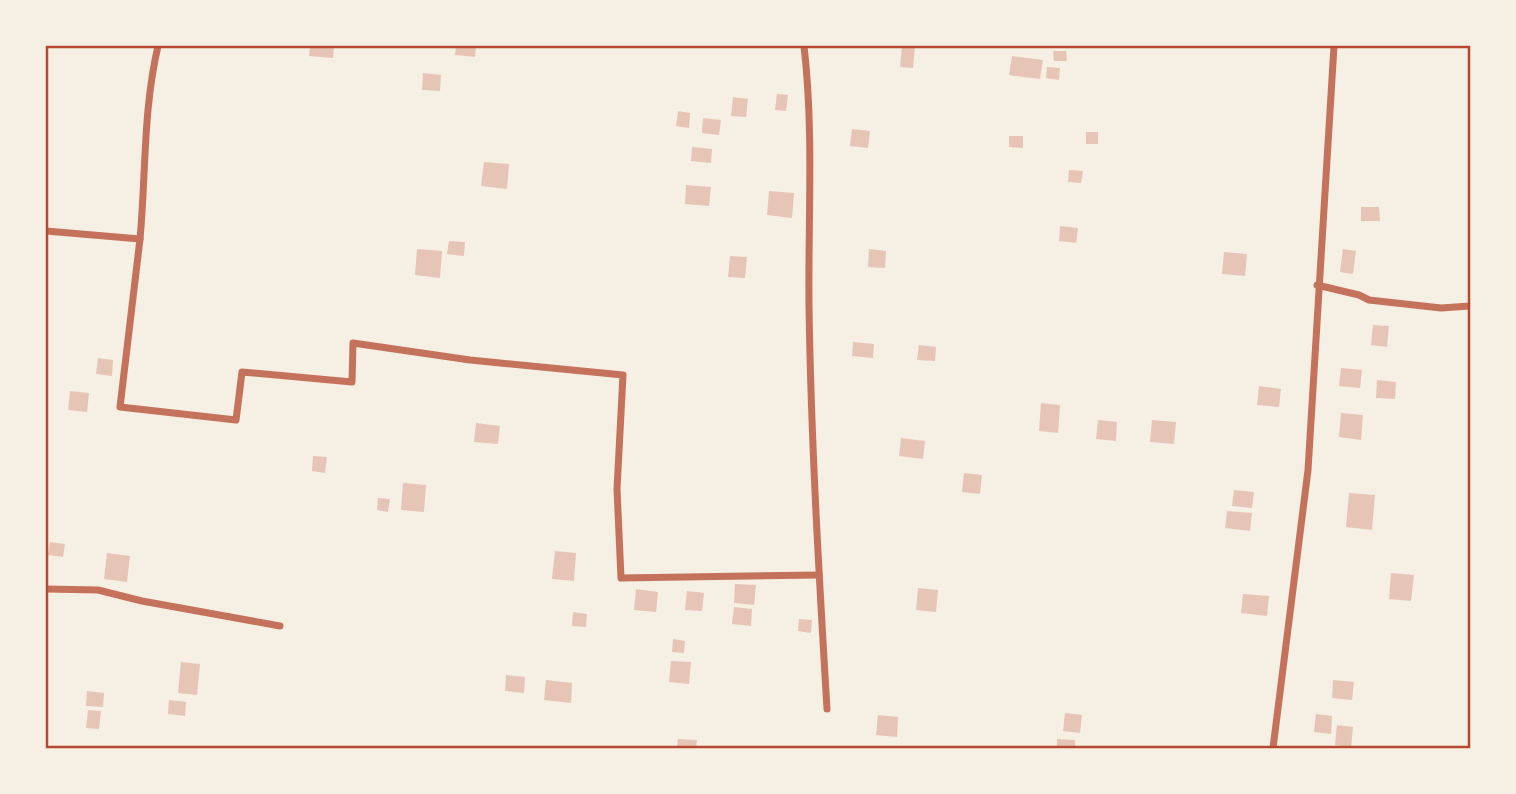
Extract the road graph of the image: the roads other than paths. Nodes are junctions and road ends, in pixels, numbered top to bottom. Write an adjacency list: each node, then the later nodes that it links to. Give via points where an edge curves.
1 (158, 46): 5 (street, via 143,138)
2 (804, 46): 8 (street, via 810,89 809,306)
3 (1334, 46): 6 (street)
4 (46, 231): 5 (street)
5 (140, 239): 8 (street, via 120,407 236,420 242,372 352,382 353,343 470,360 623,374 617,489 621,578)
6 (1317, 285): 7 (street, via 1369,300 1441,308); 12 (street, via 1308,470)
7 (1471, 306)
8 (819, 575): 11 (street)
9 (46, 590): 10 (street, via 99,590)
10 (280, 626)
11 (827, 709)
12 (1273, 748)

